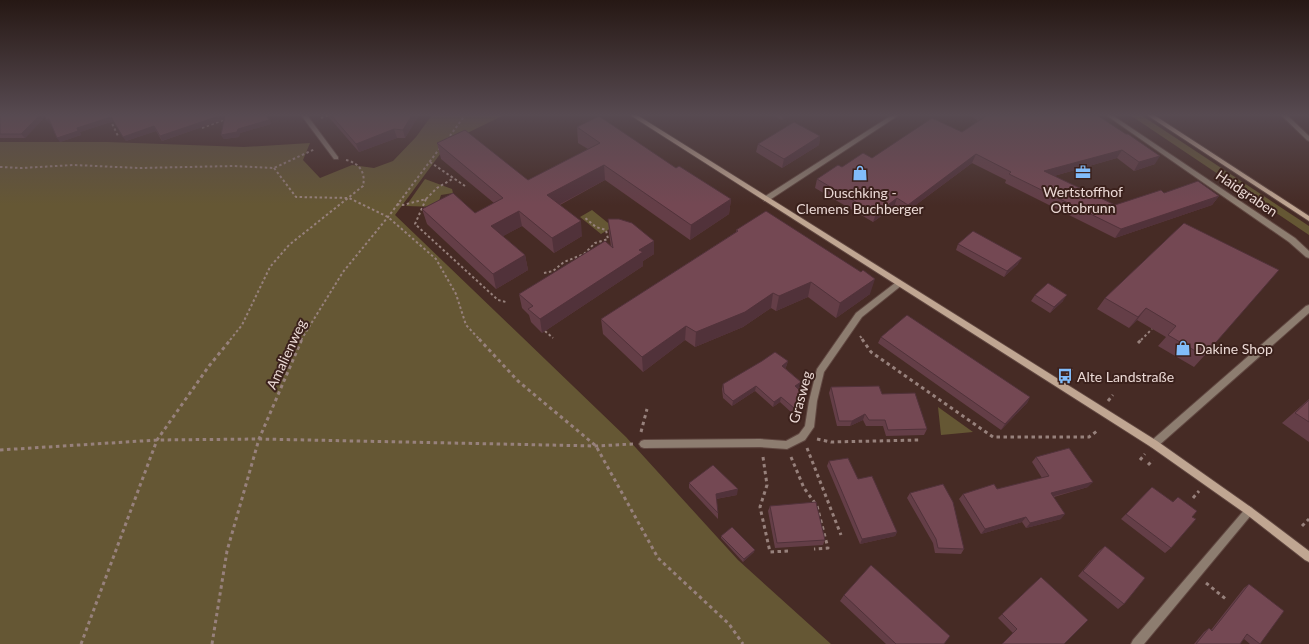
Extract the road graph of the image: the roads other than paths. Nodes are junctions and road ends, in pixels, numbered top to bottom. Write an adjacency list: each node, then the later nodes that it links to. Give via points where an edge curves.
1 (327, 145): 6 (street)
2 (681, 145): 7 (main road)
3 (847, 145): 7 (street)
4 (1153, 145): 9 (street, Haidgraben, via 1292,240)
5 (1196, 145): 8 (main road)
6 (336, 158)
7 (766, 199): 10 (main road)
8 (1309, 219)
9 (1309, 255)
10 (899, 282): 12 (street, Grasweg, via 859,315 820,372 809,427 802,437 787,446); 13 (main road)
11 (1309, 308): 13 (street)
12 (642, 440)
13 (1154, 444): 14 (main road)
14 (1249, 511): 15 (main road); 16 (street)
15 (1309, 557)
16 (1136, 644)

